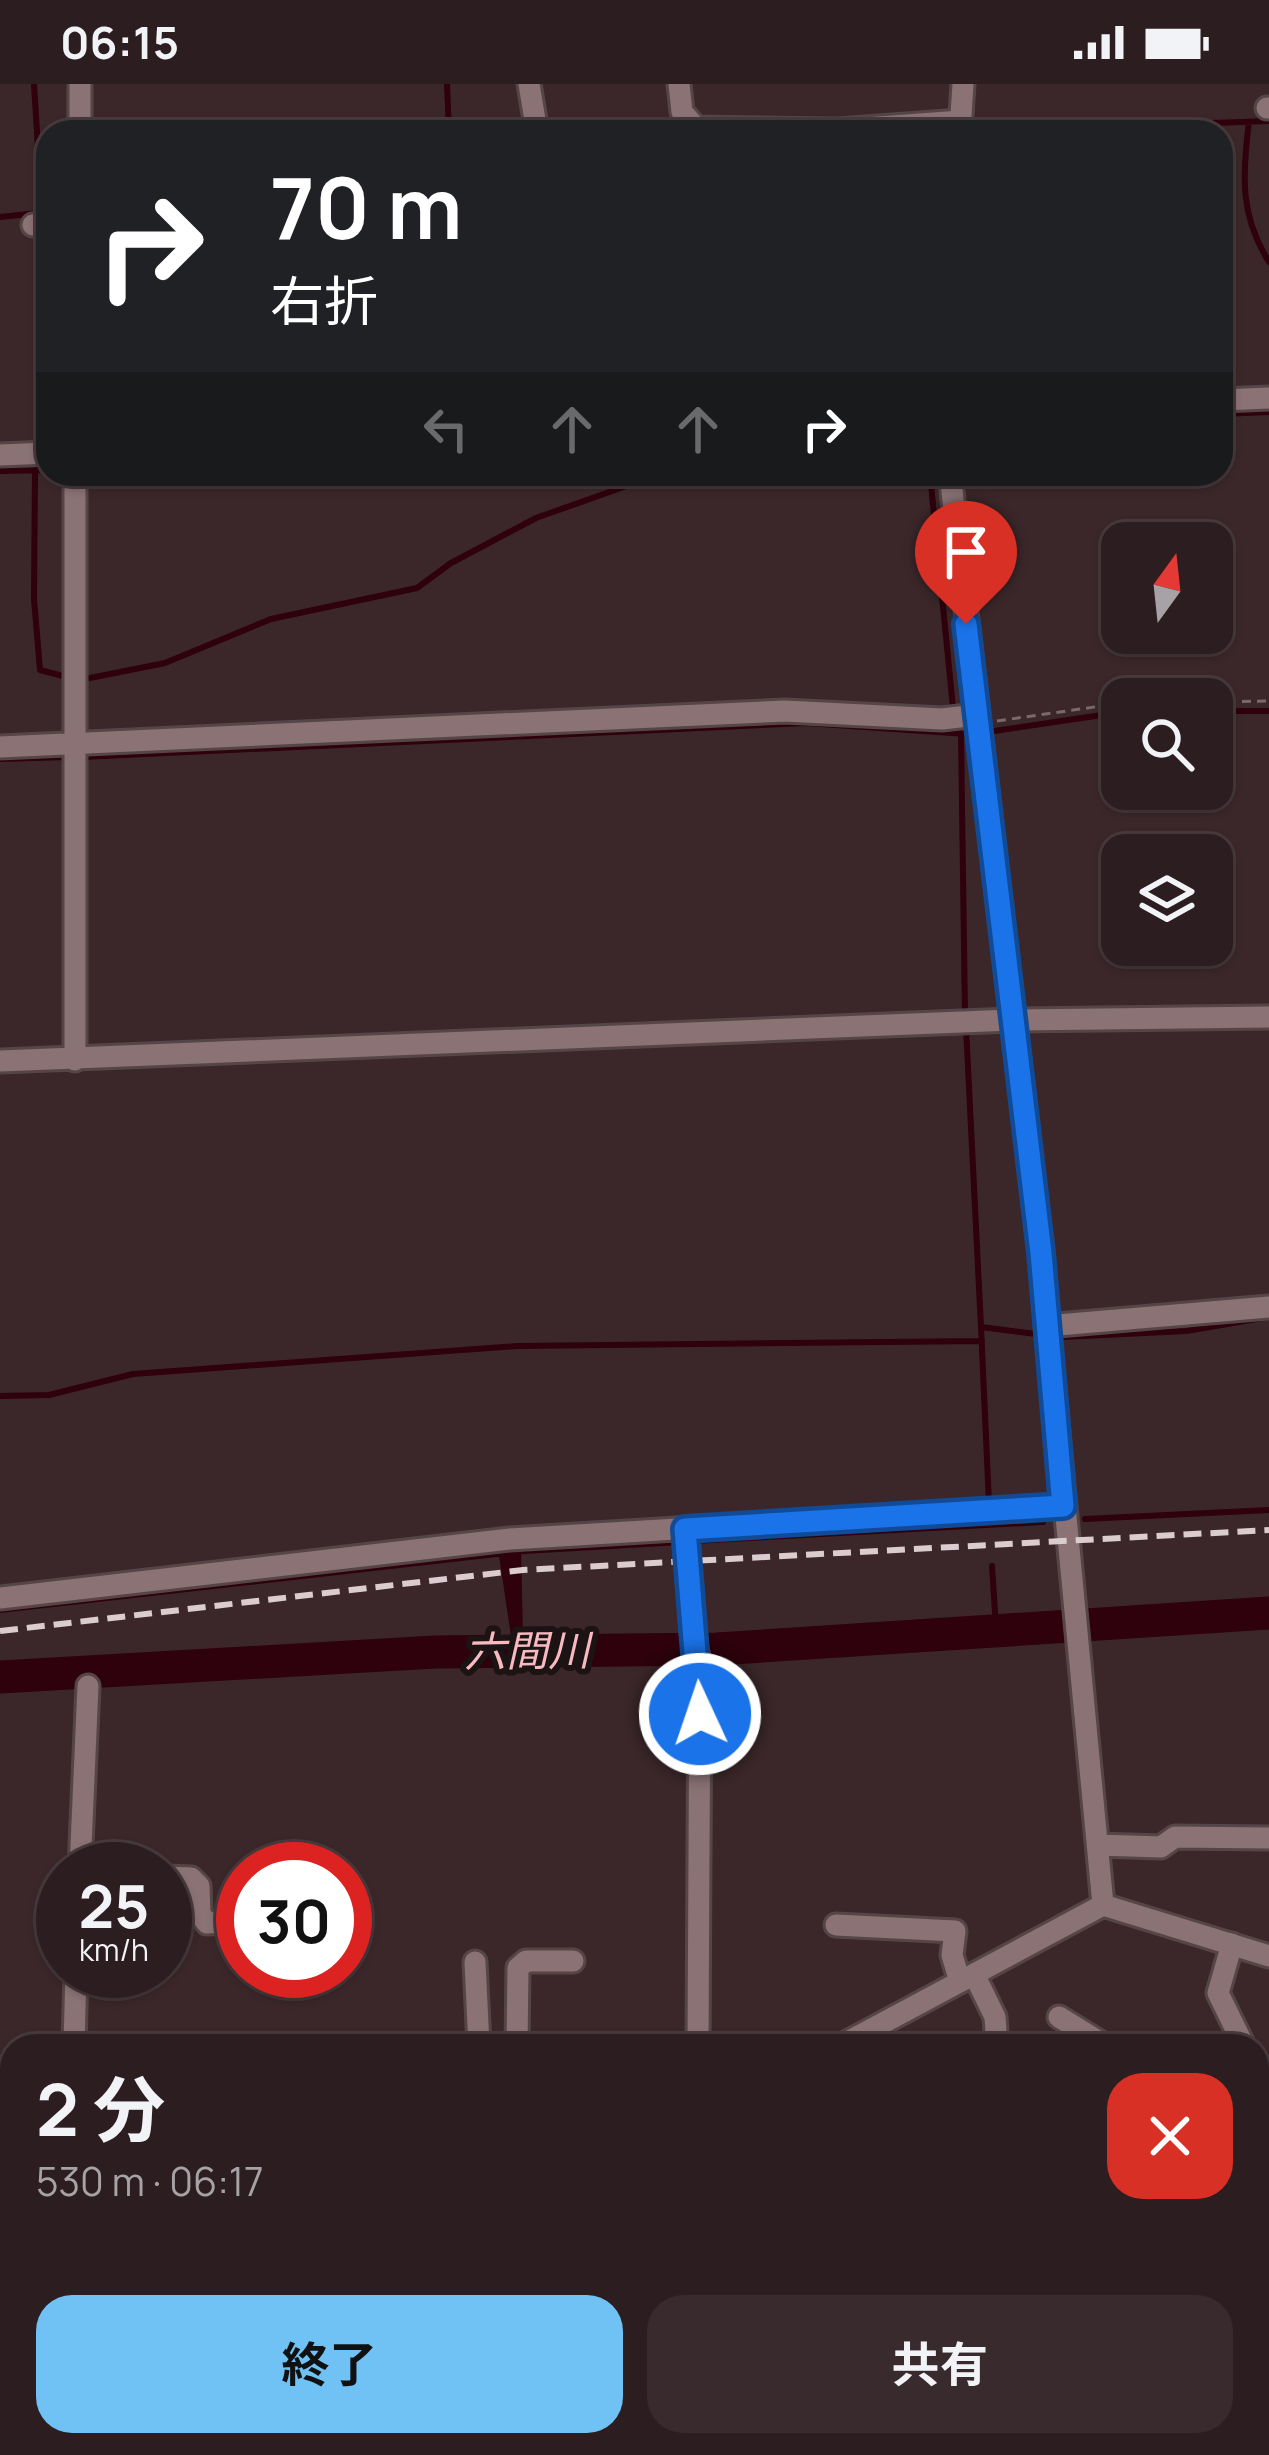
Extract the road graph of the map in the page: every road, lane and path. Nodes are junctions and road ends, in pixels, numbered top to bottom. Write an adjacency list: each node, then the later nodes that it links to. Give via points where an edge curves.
1 (80, 84): 5 (street)
2 (529, 84): 6 (street)
3 (679, 84): 7 (street)
4 (963, 84): 8 (street)
5 (80, 120)
6 (535, 120)
7 (687, 120)
8 (961, 120)
9 (1269, 398): 10 (street)
10 (1233, 400)
11 (36, 454): 12 (street)
12 (0, 455)
13 (75, 486): 20 (street)
14 (951, 486): 18 (street)
15 (1269, 701): 16 (path)
16 (1233, 702)
17 (1101, 705): 18 (path)
18 (965, 719): 20 (street, via 785,711); 22 (street)
19 (0, 747): 20 (street)
20 (76, 753): 23 (street)
21 (1269, 1017): 22 (street)
22 (1011, 1020): 23 (street); 26 (street)
23 (75, 1060): 24 (street)
24 (0, 1061)
25 (1269, 1307): 26 (street)
26 (1046, 1326): 27 (street)
27 (1063, 1506): 28 (street); 33 (street)
28 (685, 1538): 29 (street, via 424,1547); 48 (street, via 700,1664)
29 (0, 1598)
30 (88, 1686): 32 (street)
31 (1269, 1838): 33 (street)
32 (81, 1842)
33 (1098, 1845): 35 (street)
34 (192, 1880): 36 (street, via 200,1914)
35 (1103, 1905): 38 (street); 42 (street)
36 (216, 1922)
37 (836, 1925): 42 (street, via 955,1931 952,1955)
38 (1232, 1944): 39 (street); 52 (street, via 1218,1993)
39 (1269, 1956)
40 (573, 1961): 47 (street, via 518,1968)
41 (475, 1962): 46 (street)
42 (967, 1978): 49 (street); 50 (street)
43 (75, 1998): 45 (street)
44 (1060, 2017): 51 (street)
45 (74, 2034)
46 (478, 2034)
47 (517, 2034)
48 (698, 2034)
49 (876, 2034)
50 (996, 2034)
51 (1087, 2034)
52 (1238, 2034)

